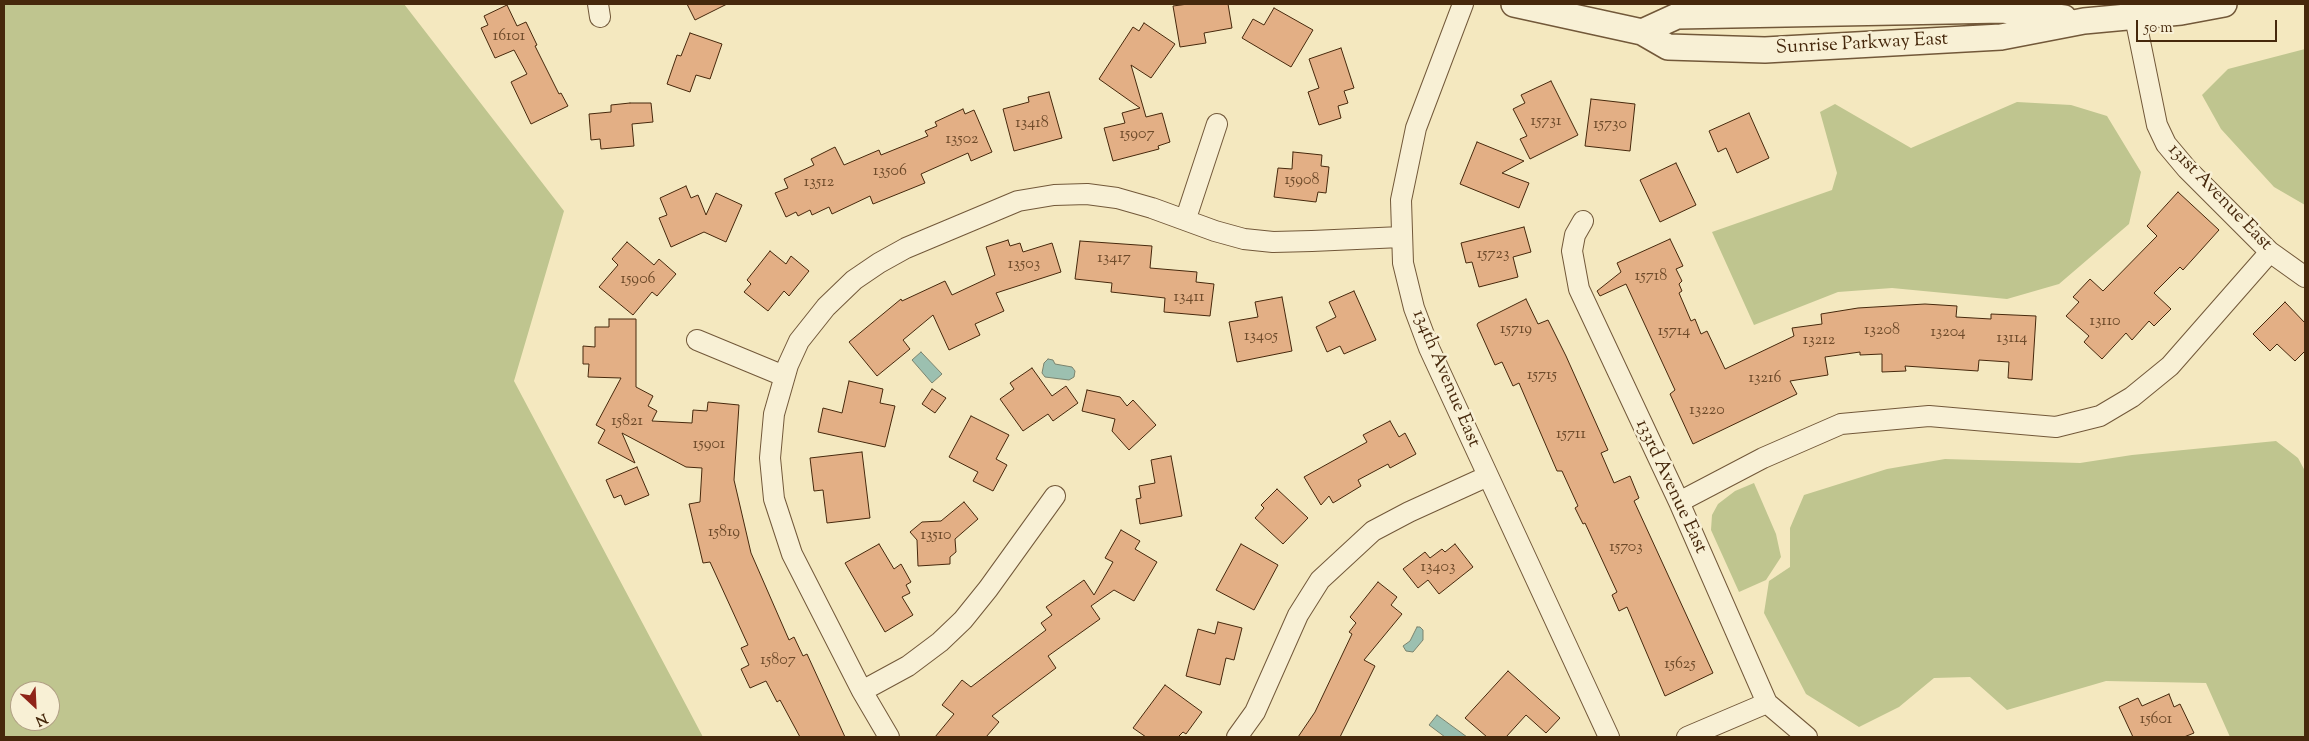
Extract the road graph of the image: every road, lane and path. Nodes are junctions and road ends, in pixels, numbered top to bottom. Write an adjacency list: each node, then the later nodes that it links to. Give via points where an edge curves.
1 (1463, 4): 11 (street, 134th Avenue East, via 1416,128 1401,200)
2 (1514, 4): 7 (street, Sunrise Parkway East)
3 (2224, 4): 5 (street, Sunrise Parkway East)
4 (1894, 8): 6 (street, Sunrise Parkway East, via 2003,10); 7 (street, Sunrise Parkway East, via 1677,16)
5 (2136, 16): 6 (street, Sunrise Parkway East); 12 (street, 131st Avenue East, via 2157,125 2166,144)
6 (2084, 21): 7 (street, Sunrise Parkway East, via 2000,37 1765,50 1668,47)
7 (1642, 32)
8 (1217, 124): 9 (street)
9 (1186, 218): 11 (street, via 1244,239 1273,242); 15 (street, via 1117,198 1087,194 1018,201 906,248 854,280 826,307 799,341)
10 (1583, 221): 18 (street, 133rd Avenue East, via 1575,235 1572,251 1579,289)
11 (1401, 237): 16 (street, 134th Avenue East, via 1403,263 1414,308)
12 (2270, 252): 13 (street, 131st Avenue East); 18 (street, via 2170,366 2132,398 2100,416 2056,427 1929,416 1841,424 1763,458)
13 (2305, 277)
14 (697, 340): 15 (street)
15 (784, 376): 19 (street, via 774,414 771,449 774,499 792,554)
16 (1488, 476): 22 (street, via 1373,531 1320,580 1298,615 1256,712); 23 (street, 134th Avenue East)
17 (1055, 496): 19 (street, via 963,620 908,666)
18 (1679, 502): 20 (street, 133rd Avenue East)
19 (862, 691): 21 (street)
20 (1767, 703): 24 (street); 25 (street, 133rd Avenue East)
21 (889, 737)
22 (1237, 737)
23 (1609, 737)
24 (1688, 737)
25 (1807, 737)

